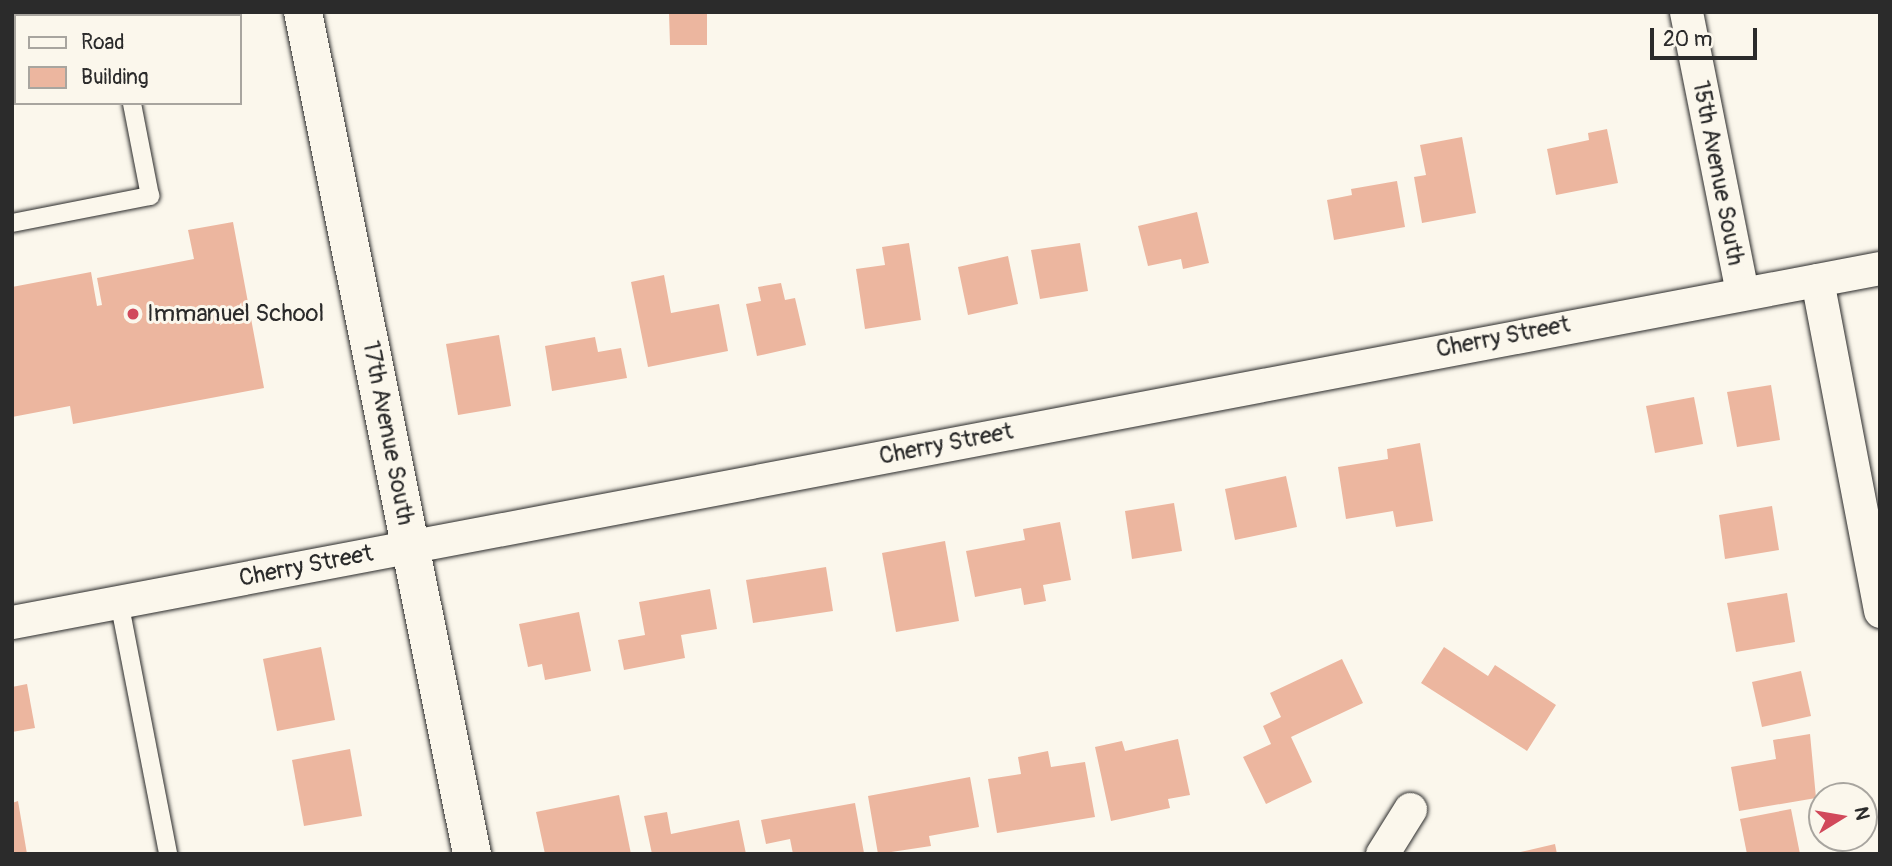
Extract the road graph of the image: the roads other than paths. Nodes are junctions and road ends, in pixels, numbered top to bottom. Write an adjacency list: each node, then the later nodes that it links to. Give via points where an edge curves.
1 (303, 12): 8 (street, 17th Avenue South)
2 (1686, 12): 7 (street, 15th Avenue South)
3 (132, 105): 4 (lane, via 150,196)
4 (12, 223)
5 (1880, 268): 6 (street, Cherry Street)
6 (1816, 280): 7 (street, Cherry Street); 10 (street)
7 (1742, 292): 8 (street, Cherry Street)
8 (411, 546): 9 (street, Cherry Street); 14 (street, 17th Avenue South)
9 (119, 601): 11 (street, Cherry Street); 13 (lane)
10 (1880, 611)
11 (12, 622)
12 (1410, 809): 15 (street)
13 (168, 854)
14 (472, 854)
15 (1382, 854)

